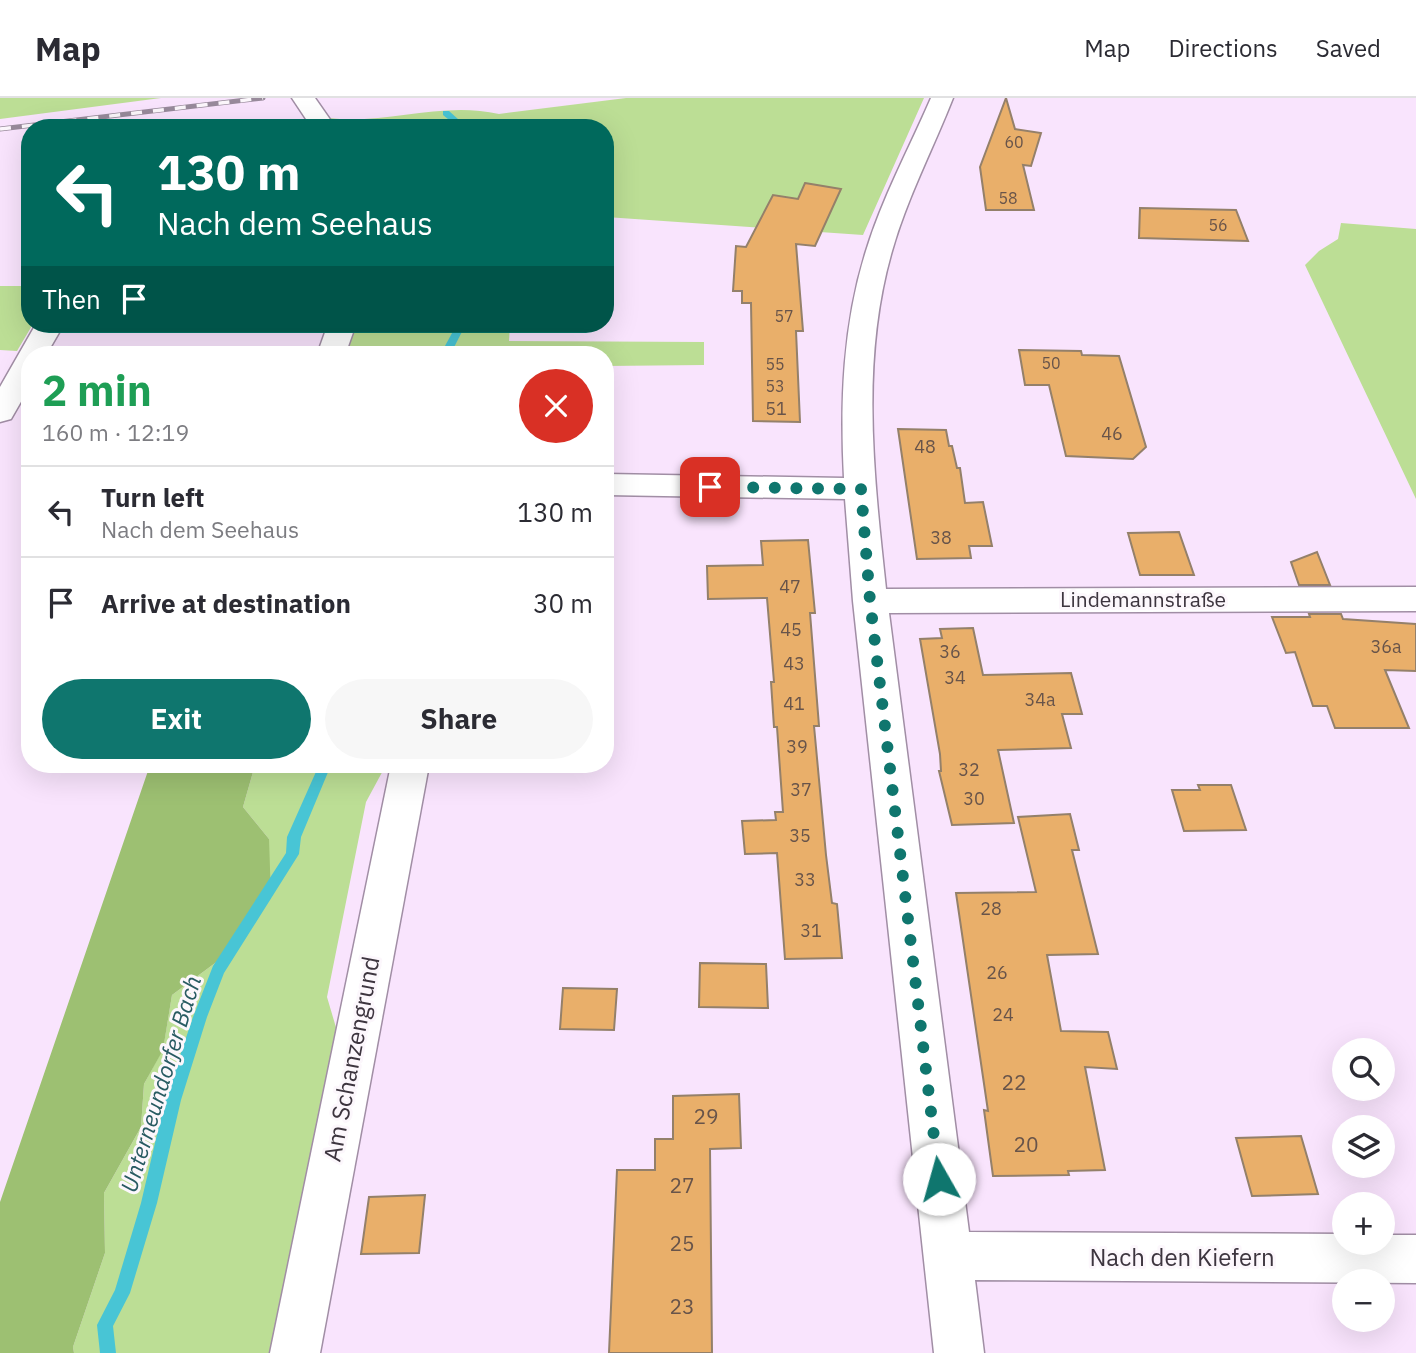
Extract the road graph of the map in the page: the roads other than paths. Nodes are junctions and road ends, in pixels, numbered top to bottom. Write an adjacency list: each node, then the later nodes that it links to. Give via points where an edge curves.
1 (303, 98): 3 (street)
2 (942, 98): 7 (street, via 879,253 859,344)
3 (318, 119)
4 (21, 376): 5 (street)
5 (0, 412)
6 (614, 485): 7 (street)
7 (861, 489): 9 (street)
8 (1416, 599): 9 (street, Lindemannstraße)
9 (870, 601): 11 (street)
10 (408, 773): 13 (street, Am Schanzengrund)
11 (948, 1256): 12 (street, Nach den Kiefern); 14 (street)
12 (1416, 1259)
13 (295, 1353)
14 (959, 1353)

